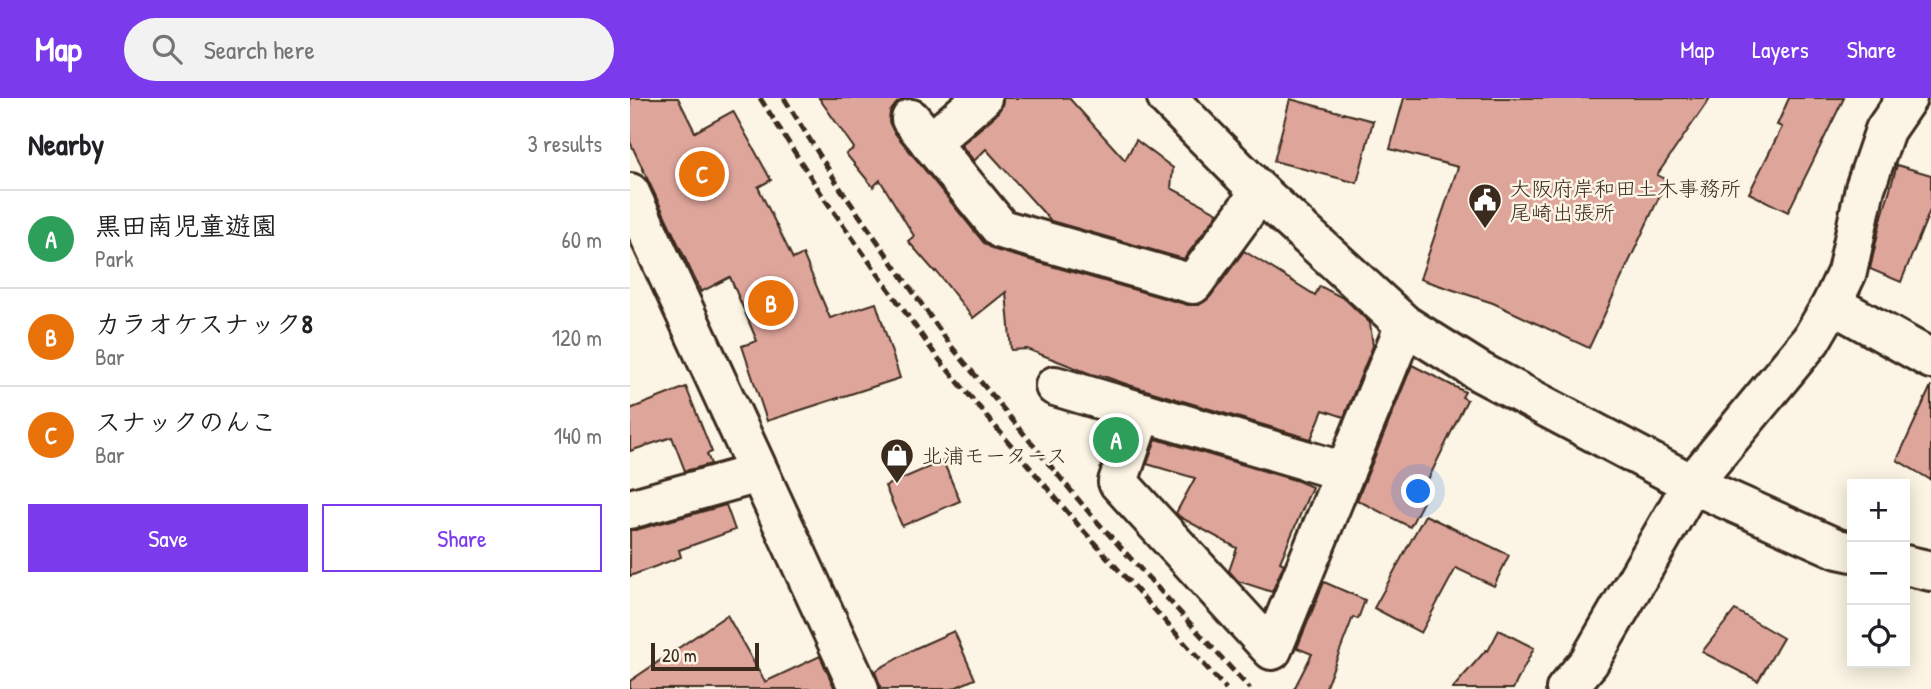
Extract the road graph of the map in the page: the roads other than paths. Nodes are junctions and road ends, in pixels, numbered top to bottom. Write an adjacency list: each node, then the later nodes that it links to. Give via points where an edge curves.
1 (982, 98): 4 (street, via 921,131 1001,229 1193,284)
2 (1167, 98): 4 (street)
3 (1907, 98): 6 (street, via 1885,130 1865,188 1847,272)
4 (1260, 192): 7 (street)
5 (630, 193): 12 (street)
6 (1832, 304): 8 (street); 13 (street, via 1811,340)
7 (1405, 326): 11 (street); 13 (street, via 1480,372)
8 (1931, 359)
9 (1055, 386): 10 (street)
10 (1142, 412): 11 (street); 11 (street, via 1118,482 1272,650)
11 (1345, 472)
12 (759, 473): 14 (street); 18 (street)
13 (1692, 484): 15 (street); 19 (street, via 1589,662)
14 (630, 509)
15 (1847, 551)
16 (1910, 566): 17 (street)
17 (1931, 571)
18 (859, 689)
19 (1566, 689)

